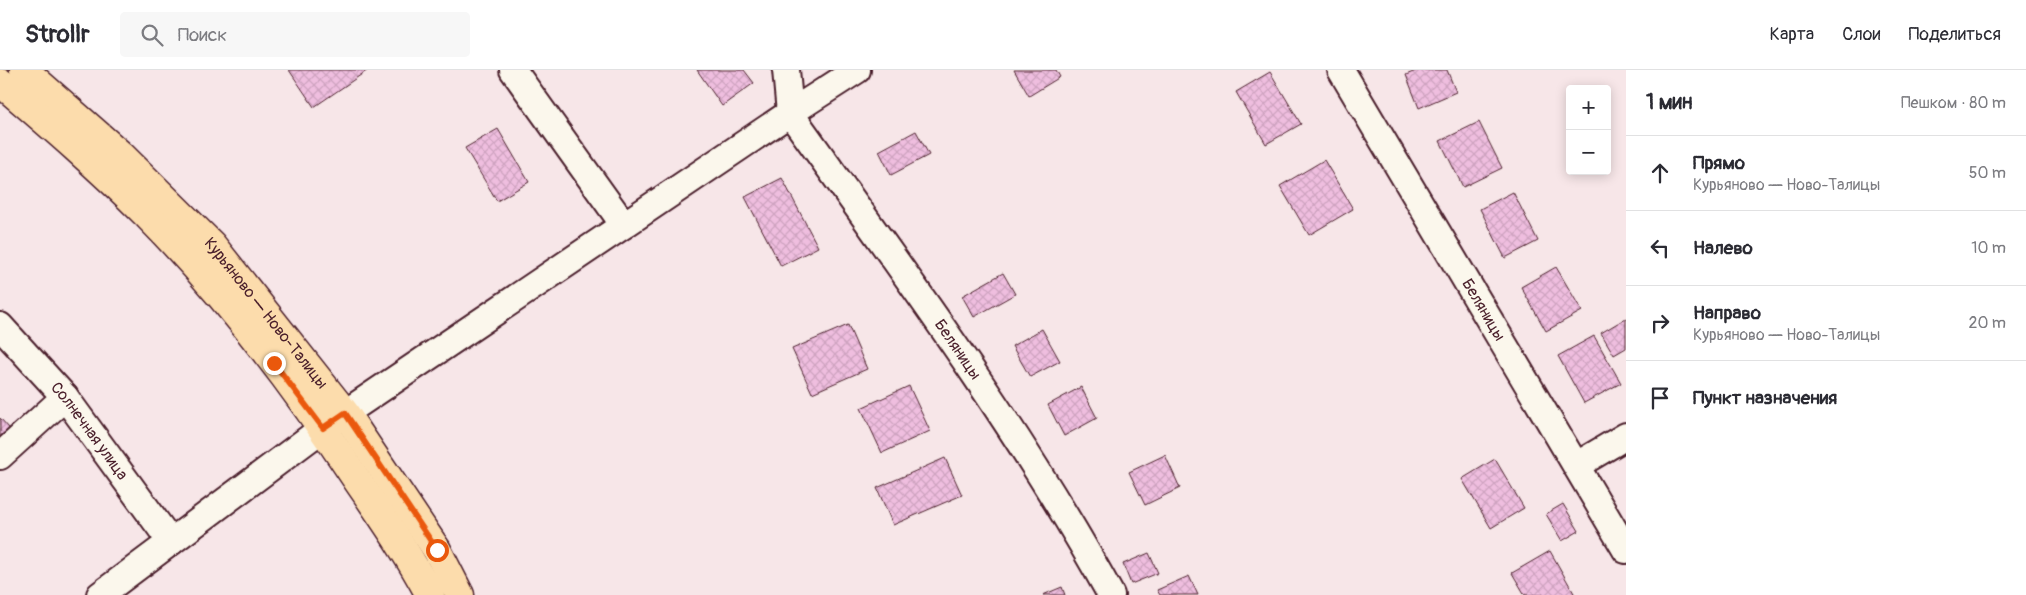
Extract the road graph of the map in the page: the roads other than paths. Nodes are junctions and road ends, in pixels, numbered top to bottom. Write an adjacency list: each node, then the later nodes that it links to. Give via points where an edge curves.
1 (24, 70): 11 (main road, Курьяново — Ново-Талицы, via 122,156 212,246)
2 (513, 70): 8 (street)
3 (786, 70): 7 (street)
4 (857, 70): 7 (street)
5 (1342, 70): 14 (street, Беляницы)
6 (0, 82): 11 (main road, Курьяново — Ново-Талицы, via 147,215 274,363)
7 (790, 113): 8 (street); 20 (street, Беляницы, via 977,376 1078,534)
8 (624, 225): 11 (street)
9 (0, 326): 10 (street, Солнечная улица)
10 (65, 397): 13 (street); 15 (street, Солнечная улица)
11 (334, 420): 15 (street); 18 (main road, Курьяново — Ново-Талицы); 19 (main road, Курьяново — Ново-Талицы, via 437,550)
12 (1626, 436): 14 (street)
13 (0, 456)
14 (1576, 465): 16 (street, Беляницы)
15 (171, 542): 17 (street)
16 (1626, 550)
17 (100, 595)
18 (430, 595)
19 (460, 595)
20 (1111, 595)

